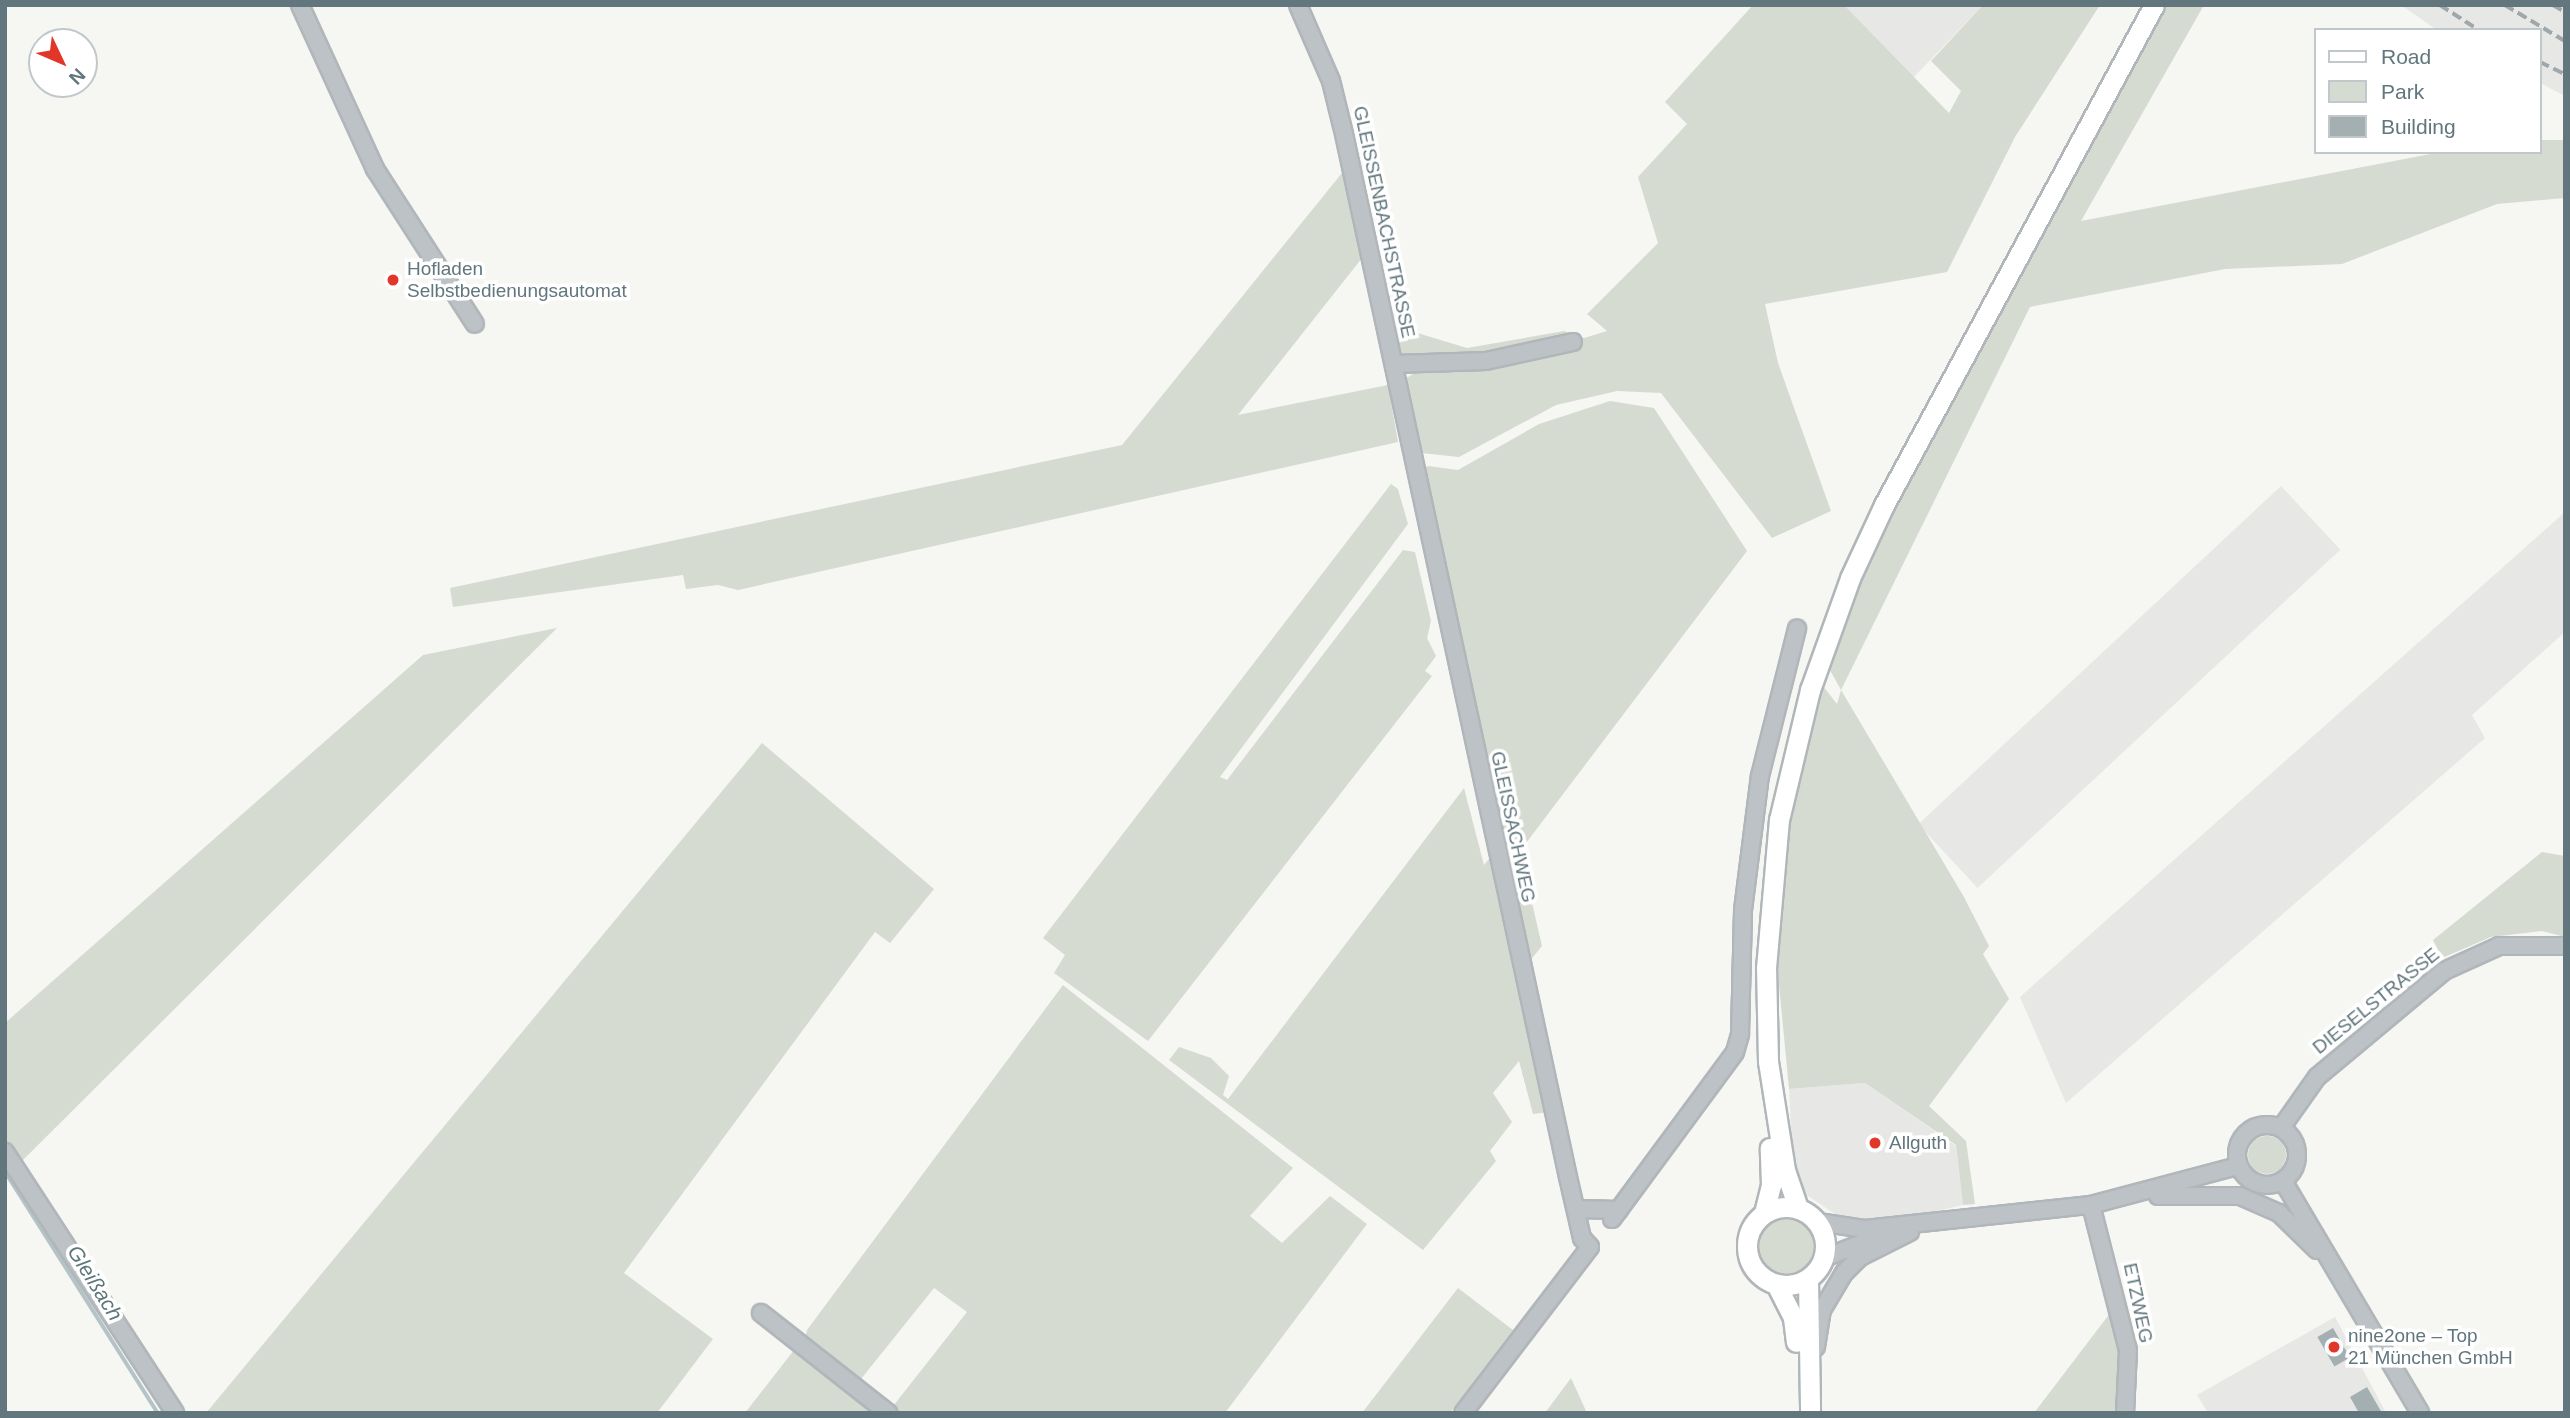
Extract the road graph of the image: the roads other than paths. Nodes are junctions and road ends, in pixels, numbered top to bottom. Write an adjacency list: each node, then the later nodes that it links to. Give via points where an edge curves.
1 (300, 5): 4 (street, via 369,159)
2 (1298, 5): 6 (street, GLEISSENBACHSTRASSE, via 1331,81)
3 (2154, 5): 10 (main road, via 1884,505 1827,637 1810,690 1774,858 1766,968)
4 (475, 324)
5 (1573, 342): 6 (street, via 1486,361)
6 (1394, 364): 7 (street, GLEISSENBACHSTRASSE)
7 (1410, 453): 18 (street, GLEISSACHWEG)
8 (1797, 629): 18 (street, via 1760,776 1743,910 1740,1034 1735,1052 1616,1214)
9 (2565, 946): 11 (street, DIESELSTRASSE, via 2499,946 2444,971 2317,1077)
10 (1768, 1060): 17 (main road, via 1785,1170); 19 (main road, via 1764,1073 1771,1185)
11 (2281, 1129): 13 (street, via 2263,1125 2247,1132 2238,1148); 14 (street, via 2294,1141 2297,1159)
12 (5, 1152): 29 (street)
13 (2238, 1166): 14 (street, via 2257,1184); 15 (street)
14 (2283, 1181): 24 (street)
15 (2129, 1198): 16 (street); 24 (street, via 2221,1194 2260,1203 2288,1220)
16 (2091, 1205): 20 (street); 33 (street, ETZWEG, via 2128,1350)
17 (1798, 1208): 19 (main road); 21 (main road)
18 (1577, 1209): 31 (street, GLEISSACHWEG, via 1582,1238 1590,1247)
19 (1764, 1213): 26 (main road, via 1751,1231 1747,1253 1763,1278)
20 (1992, 1216): 21 (street, via 1864,1229); 22 (street)
21 (1818, 1222): 23 (main road)
22 (1910, 1232): 23 (street, via 1876,1236); 28 (street, via 1860,1257 1831,1290 1822,1310)
23 (1824, 1258): 25 (main road)
24 (2340, 1274): 34 (street)
25 (1808, 1279): 26 (main road); 28 (main road)
26 (1776, 1284): 28 (main road, via 1793,1318)
27 (761, 1313): 30 (street)
28 (1810, 1383): 32 (main road)
29 (175, 1413)
30 (888, 1413)
31 (1463, 1413)
32 (1810, 1413)
33 (2125, 1413)
34 (2420, 1413)

